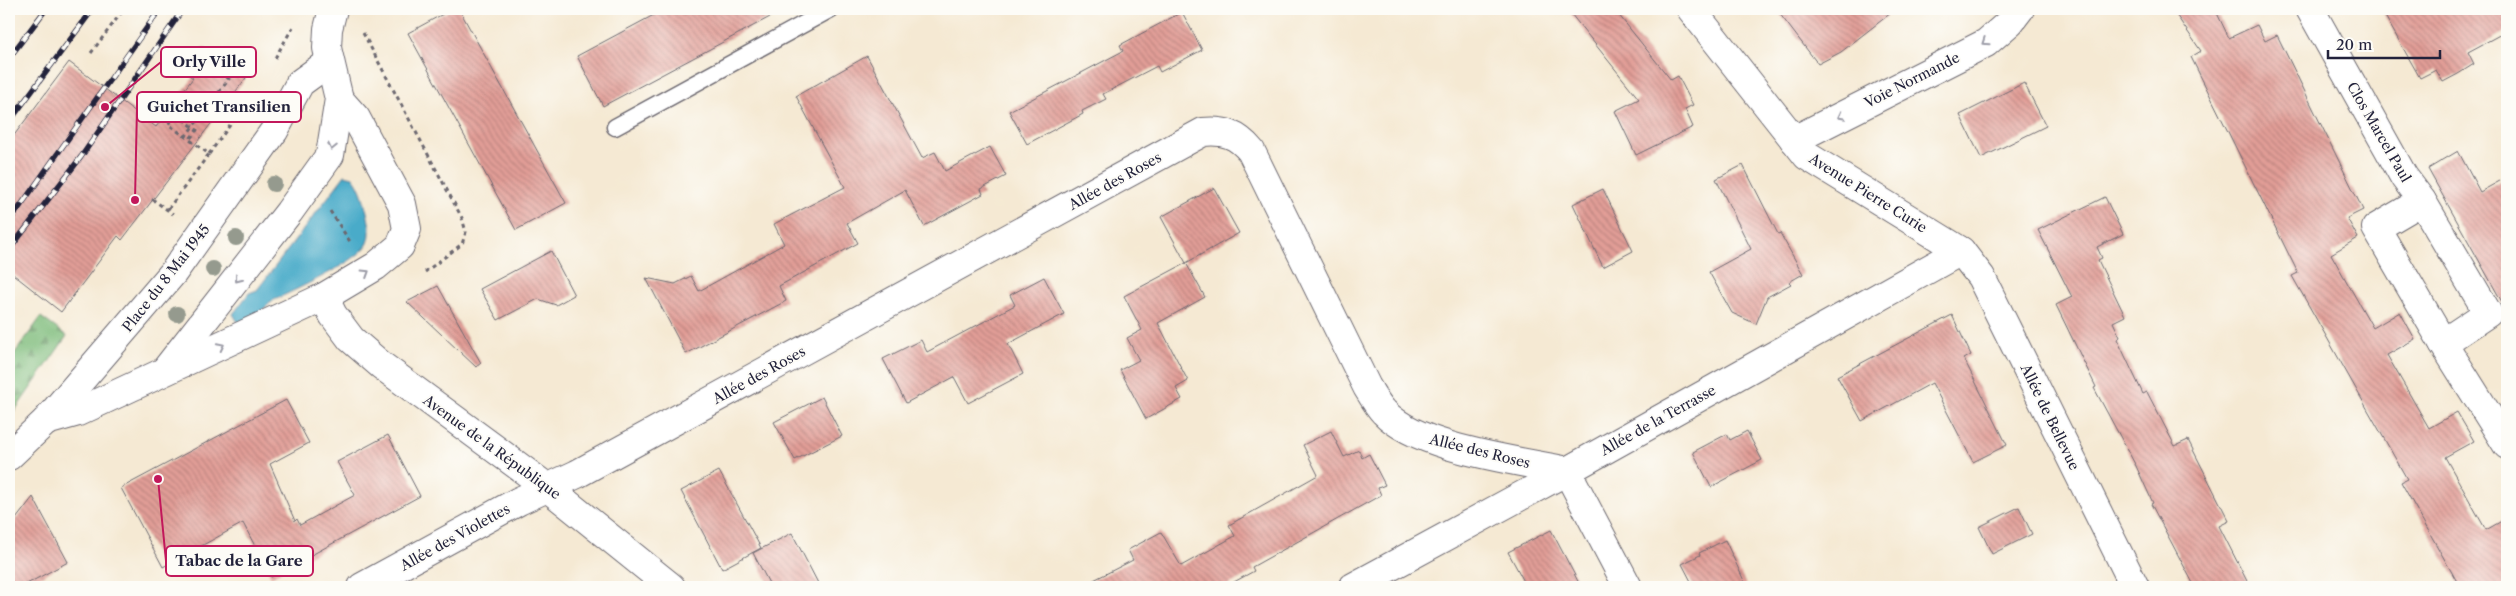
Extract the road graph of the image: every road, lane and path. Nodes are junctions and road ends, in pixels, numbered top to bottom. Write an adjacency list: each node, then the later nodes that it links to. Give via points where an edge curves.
1 (124, 9): 8 (path)
2 (333, 9): 10 (street, via 328,29)
3 (831, 9): 15 (lane)
4 (1691, 9): 18 (street, Avenue Pierre Curie)
5 (2020, 9): 18 (street, Voie Normande, one-way to 18, via 1986,43)
6 (2310, 9): 21 (street, Clos Marcel Paul, via 2404,177)
7 (294, 25): 11 (path)
8 (91, 53)
9 (197, 54): 14 (path, via 229,79)
10 (329, 62): 13 (street); 28 (street, Place du 8 Mai 1945, via 300,82 274,131 173,273)
11 (271, 65)
12 (257, 89): 19 (path)
13 (339, 99): 25 (street, one-way to 13, via 376,266 400,246 407,229 402,204 356,118); 27 (street, one-way to 27, via 330,156)
14 (193, 126): 16 (path); 16 (path, via 177,112 168,124); 17 (path, via 197,130)
15 (616, 128)
16 (185, 137): 17 (path)
17 (189, 140): 19 (path)
18 (1794, 140): 24 (street, Avenue Pierre Curie, via 1807,156)
19 (209, 154): 20 (path, via 168,210)
20 (152, 198)
21 (2422, 201): 26 (street, Clos Marcel Paul, via 2488,313); 26 (street, via 2376,228)
22 (329, 210): 23 (path)
23 (354, 247)
24 (1961, 250): 31 (street, Allée de la Terrasse); 37 (street, Allée de Bellevue, via 1981,277)
25 (324, 297): 27 (street, one-way to 25); 32 (street, Avenue de la République, via 351,339 381,365)
26 (2443, 343): 29 (street)
27 (162, 375): 28 (street, via 78,412)
28 (46, 421): 30 (street, Place du 8 Mai 1945)
29 (2507, 445)
30 (9, 456)
31 (1567, 471): 32 (street, Allée des Roses, via 1438,443 1408,430 1384,412 1366,386 1251,151 1242,140 1219,131 1203,132); 35 (street, Allée de la Terrasse); 36 (street)
32 (548, 488): 33 (street, Allée des Violettes); 34 (street, Avenue de la République)
33 (362, 587)
34 (671, 587)
35 (1353, 587)
36 (1628, 587)
37 (2135, 587)

